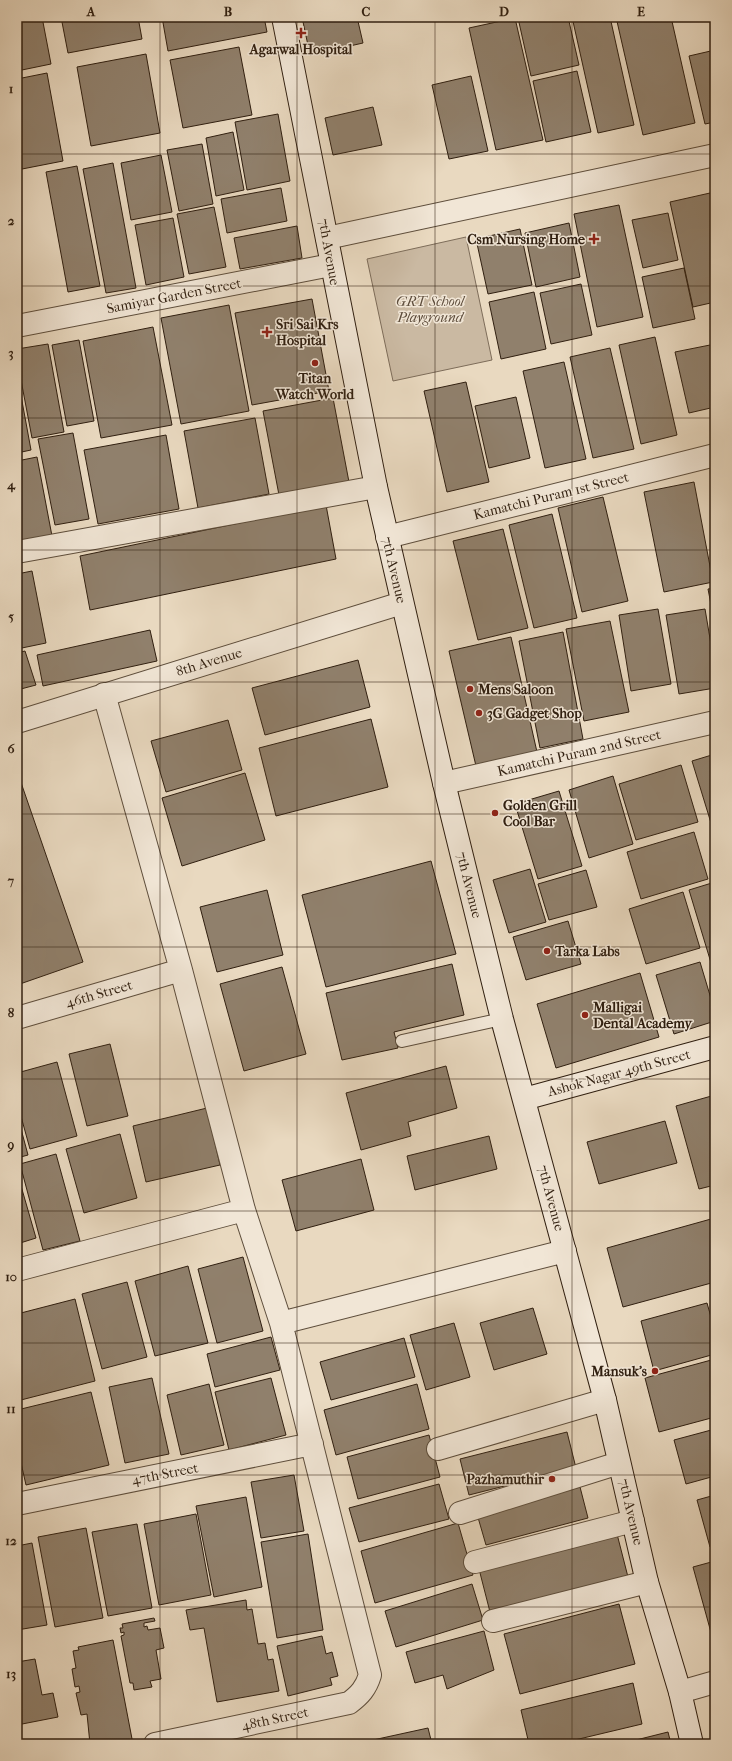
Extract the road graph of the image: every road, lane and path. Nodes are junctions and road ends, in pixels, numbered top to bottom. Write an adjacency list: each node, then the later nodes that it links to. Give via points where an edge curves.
1 (283, 17): 3 (street, 7th Avenue)
2 (715, 155): 3 (street)
3 (327, 238): 4 (street, 7th Avenue)
4 (331, 265): 5 (street, Samiyar Garden Street); 7 (street, 7th Avenue)
5 (17, 326)
6 (715, 455): 8 (street, Kamatchi Puram 1st Street)
7 (376, 487): 8 (street, 7th Avenue); 9 (street)
8 (387, 537): 10 (street, 7th Avenue)
9 (17, 552)
10 (402, 603): 11 (street, 8th Avenue); 14 (street, 7th Avenue)
11 (104, 694): 12 (street, 8th Avenue); 15 (street)
12 (17, 722)
13 (715, 722): 14 (street, Kamatchi Puram 2nd Street)
14 (444, 783): 17 (street, 7th Avenue)
15 (182, 970): 16 (street, 46th Street); 21 (street)
16 (17, 1018)
17 (502, 1020): 18 (lane); 20 (street, 7th Avenue)
18 (402, 1041)
19 (715, 1047): 20 (street, Ashok Nagar 49th Street)
20 (524, 1099): 22 (street, 7th Avenue)
21 (244, 1210): 23 (street); 24 (street)
22 (565, 1251): 24 (street); 25 (street, 7th Avenue)
23 (17, 1270)
24 (281, 1323): 26 (street)
25 (605, 1400): 27 (street); 28 (street, 7th Avenue)
26 (312, 1444): 29 (street, 47th Street); 37 (street, 48th Street, via 370,1675 366,1686 348,1703)
27 (438, 1449)
28 (619, 1463): 30 (street); 31 (street, 7th Avenue)
29 (17, 1504)
30 (460, 1513)
31 (633, 1521): 32 (street); 33 (street, 7th Avenue)
32 (475, 1562)
33 (647, 1582): 34 (street); 36 (street, 7th Avenue)
34 (493, 1621)
35 (715, 1682): 36 (street)
36 (680, 1692): 38 (street, 7th Avenue)
37 (155, 1744)
38 (692, 1744)

